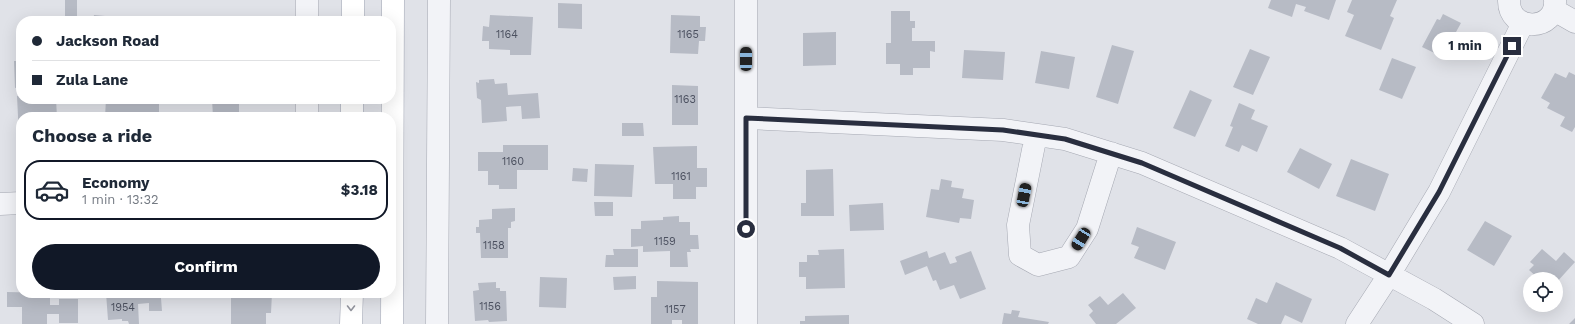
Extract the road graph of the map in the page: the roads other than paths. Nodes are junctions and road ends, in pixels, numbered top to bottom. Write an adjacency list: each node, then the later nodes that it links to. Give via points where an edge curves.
1 (307, 0): 8 (street)
2 (353, 0): 9 (main road)
3 (393, 0): 10 (main road)
4 (439, 0): 23 (street)
5 (746, 0): 13 (street)
6 (1509, 0): 12 (street, via 1514,16)
7 (1555, 5): 11 (street); 12 (street, via 1550,17 1543,22 1536,25)
8 (307, 16)
9 (353, 16)
10 (393, 16)
11 (1575, 22)
12 (1523, 23): 18 (street, via 1439,192)
13 (746, 118): 14 (street, via 1003,130); 24 (street)
14 (1036, 134): 15 (street, via 1065,139); 15 (street, via 1018,225 1020,255 1038,265 1069,257 1087,229)
15 (1111, 153): 18 (street, via 1142,163 1340,248)
16 (16, 203): 17 (street)
17 (0, 204)
18 (1389, 275): 25 (street); 26 (street)
19 (352, 298): 21 (main road, one-way to 21)
20 (392, 298): 22 (main road)
21 (351, 324)
22 (392, 324)
23 (436, 324)
24 (746, 324)
25 (1357, 324)
26 (1473, 324)

